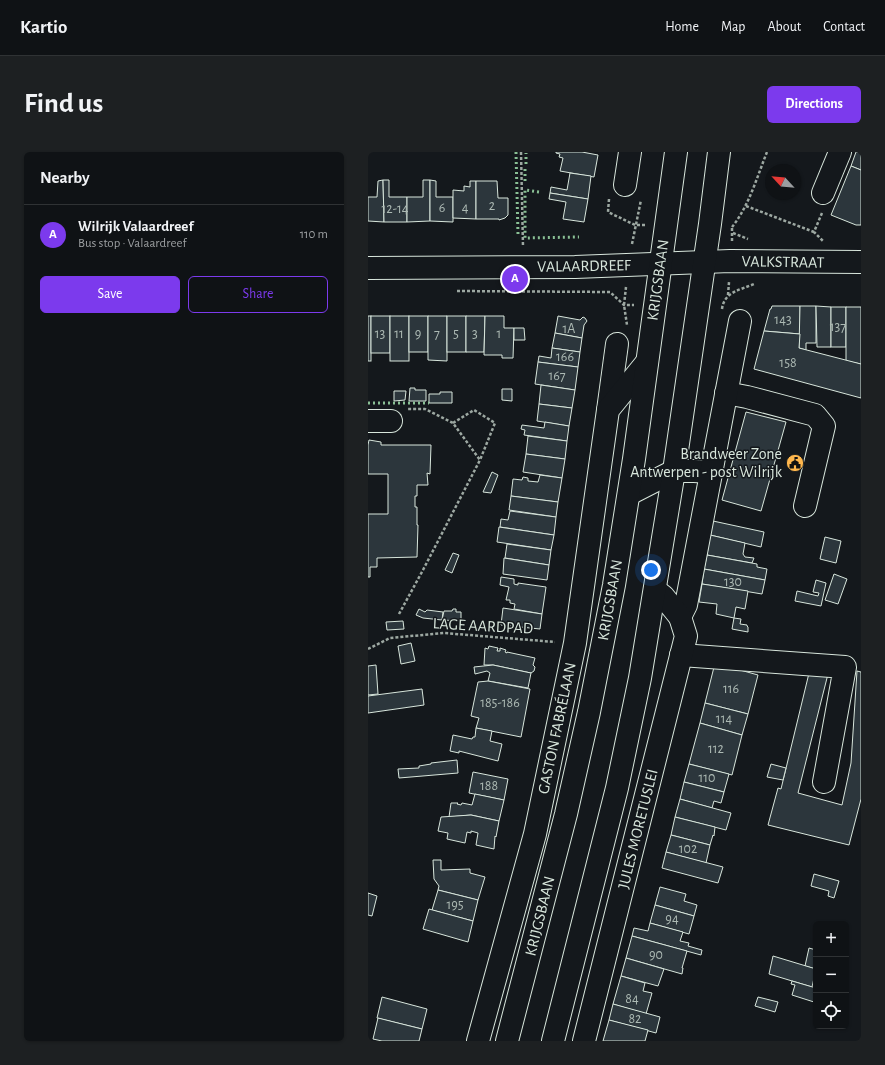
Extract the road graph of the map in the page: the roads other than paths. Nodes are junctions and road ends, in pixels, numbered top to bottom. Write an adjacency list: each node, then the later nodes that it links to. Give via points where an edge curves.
1 (630, 152): 5 (street)
2 (676, 152): 9 (street, KRIJGSBAAN)
3 (719, 152): 7 (street)
4 (840, 152): 6 (street)
5 (625, 185)
6 (823, 193)
7 (705, 262): 8 (street, VALKSTRAAT); 9 (street, VALAARDREEF); 18 (street)
8 (861, 262)
9 (661, 264): 10 (street, VALAARDREEF, via 575,268); 13 (street, KRIJGSBAAN)
10 (368, 268)
11 (740, 321): 14 (street)
12 (617, 344): 15 (street, GASTON FABRÉLAAN)
13 (647, 362): 15 (street); 20 (street, KRIJGSBAAN)
14 (726, 393): 19 (street); 21 (street, via 815,415 824,426)
15 (608, 410): 26 (street, GASTON FABRÉLAAN, via 575,643 535,834)
16 (397, 415): 17 (street)
17 (368, 421)
18 (674, 472): 19 (street); 20 (street); 22 (street)
19 (711, 472): 23 (street, via 686,605)
20 (629, 494): 27 (street, KRIJGSBAAN, via 614,585 566,814)
21 (805, 506)
22 (655, 590): 23 (street, JULES MORETUSLEI); 28 (street, via 617,788)
23 (680, 617): 24 (street, JULES MORETUSLEI, via 686,636)
24 (681, 655): 25 (street, via 845,667); 29 (street, JULES MORETUSLEI)
25 (824, 782)
26 (478, 1041)
27 (507, 1041)
28 (553, 1041)
29 (584, 1041)

